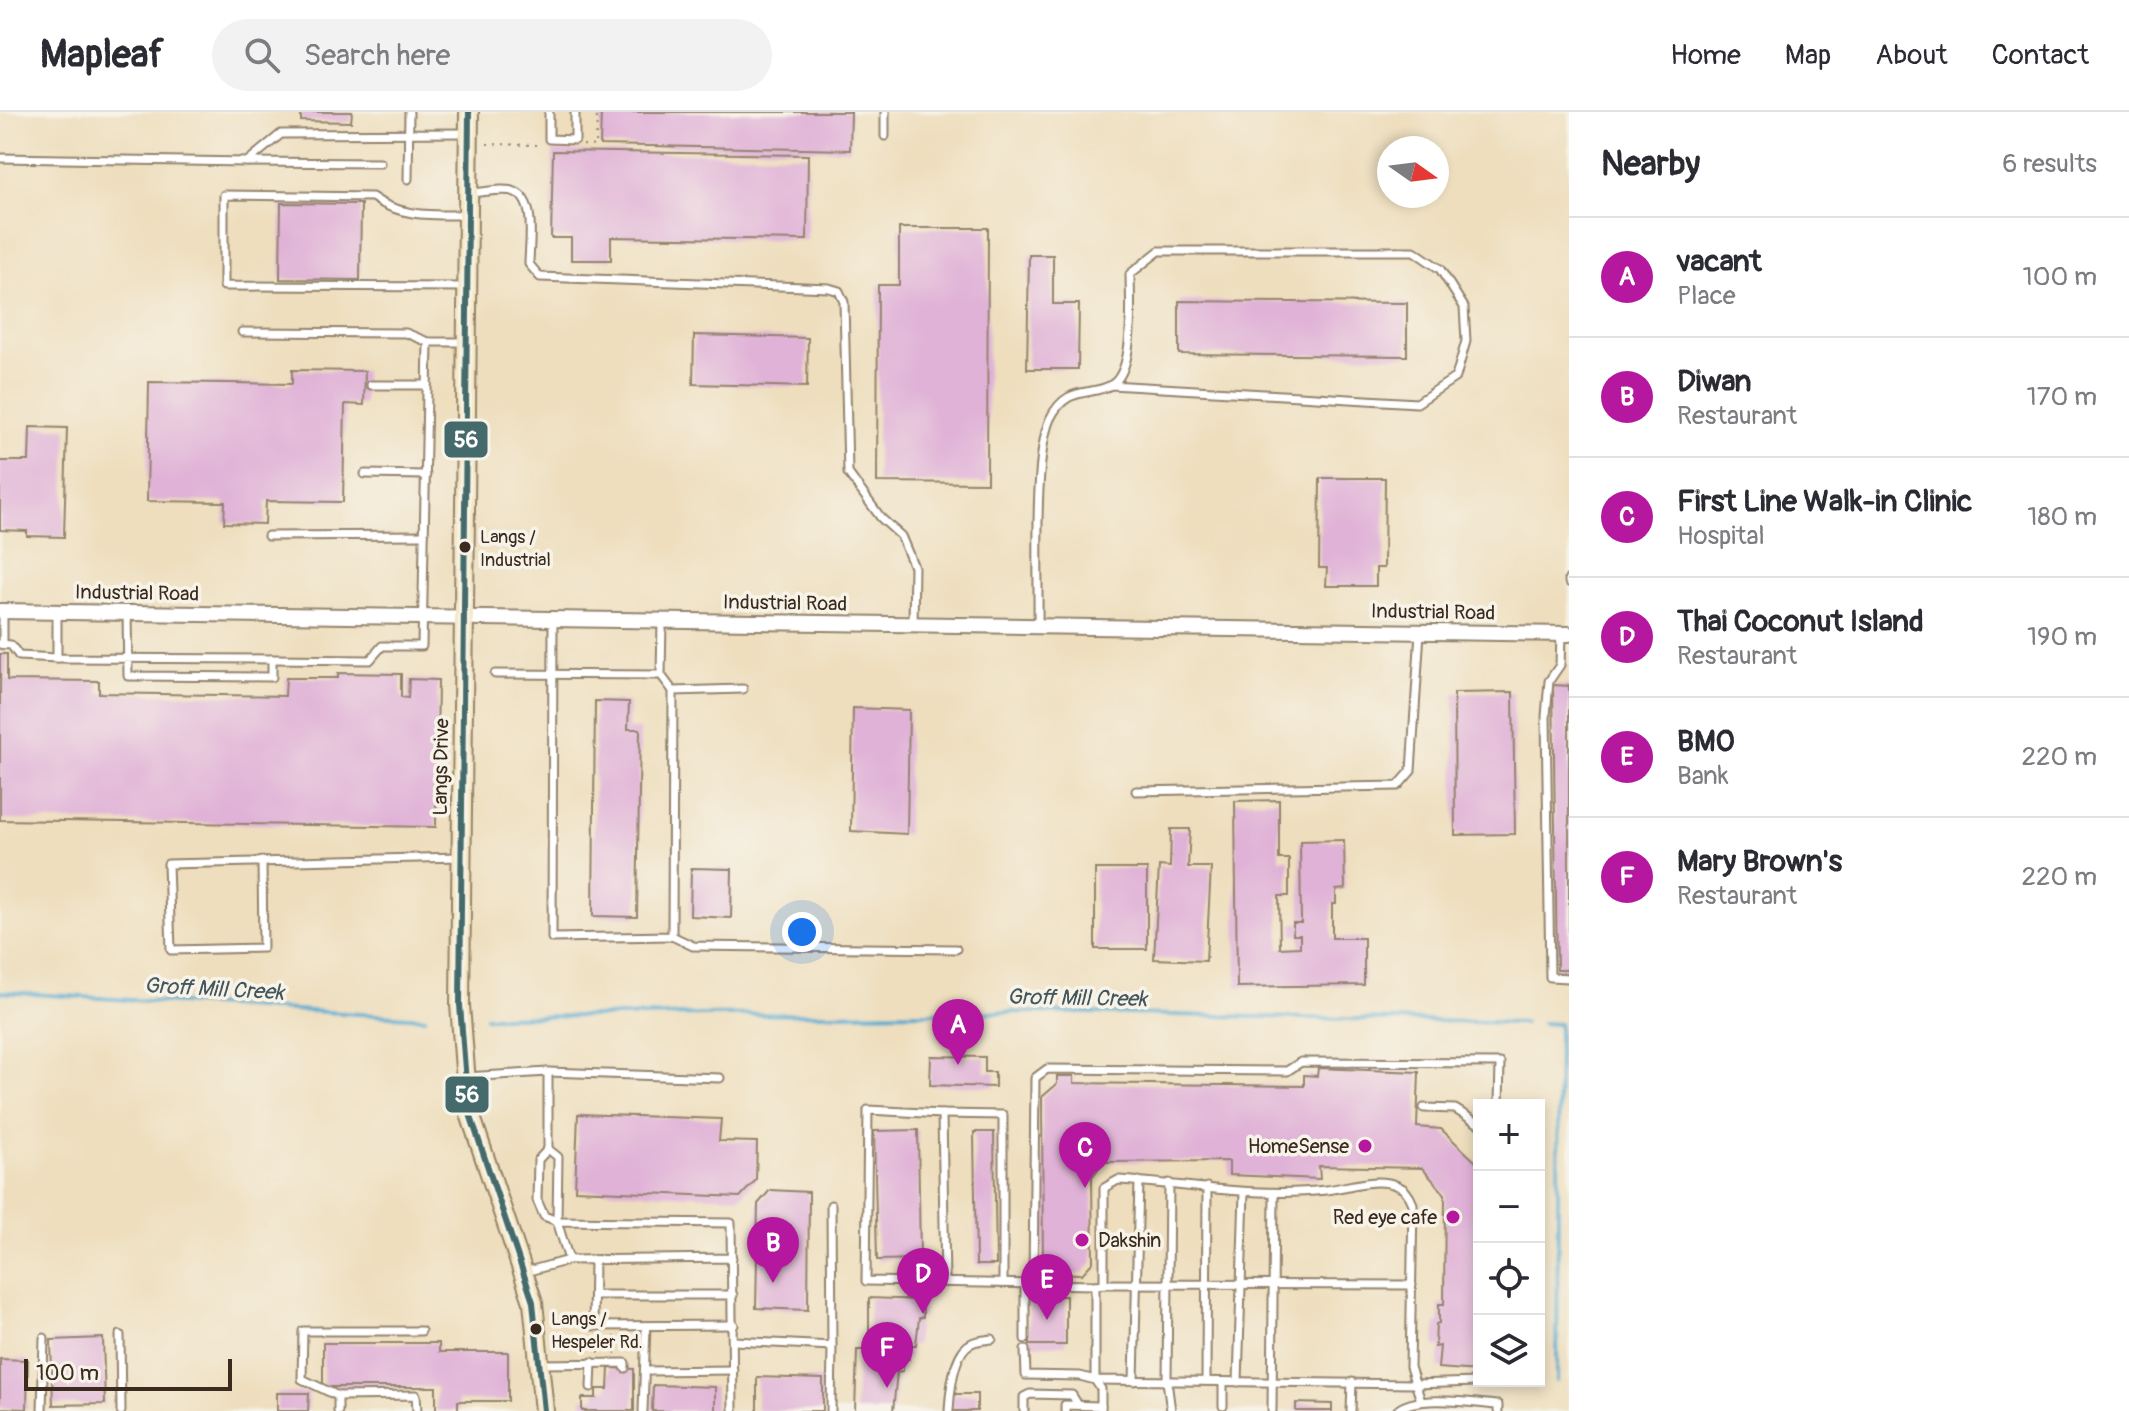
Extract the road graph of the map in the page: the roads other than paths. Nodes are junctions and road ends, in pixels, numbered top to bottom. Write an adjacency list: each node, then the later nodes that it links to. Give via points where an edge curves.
1 (409, 112): 7 (lane)
2 (469, 112): 6 (street, Langs Drive)
3 (549, 112): 4 (lane, via 549,139 575,140)
4 (575, 112)
5 (885, 112): 8 (lane)
6 (468, 133): 7 (lane); 13 (street, Langs Drive)
7 (409, 134): 10 (lane, via 281,134); 12 (lane)
8 (885, 136)
9 (0, 158): 10 (lane)
10 (247, 162): 11 (lane)
11 (380, 163)
12 (408, 179)
13 (468, 193): 14 (street, Langs Drive); 33 (lane, via 513,191 524,199 529,264 540,277 839,291 844,302 848,473 901,536 914,567)
14 (468, 215): 15 (street, Langs Drive); 15 (lane, via 422,215 385,207 372,197 224,195 224,286)
15 (467, 287): 18 (street, Langs Drive)
16 (242, 332): 17 (lane, via 406,333)
17 (428, 342): 18 (lane); 20 (lane)
18 (466, 342): 30 (street, Langs Drive)
19 (371, 385): 20 (lane)
20 (427, 385): 23 (lane)
21 (1111, 385): 21 (lane, via 1122,373 1129,346 1130,274 1159,251 1414,251 1440,269 1464,307 1466,341 1456,377 1417,403); 34 (lane, via 1075,392 1051,419 1041,468)
22 (365, 474): 23 (lane)
23 (426, 475): 24 (lane)
24 (424, 535): 25 (lane); 29 (lane)
25 (268, 536)
26 (2, 611): 27 (street, Industrial Road); 37 (lane)
27 (57, 612): 28 (street, Industrial Road); 39 (lane)
28 (127, 613): 29 (street, Industrial Road); 38 (lane)
29 (423, 618): 30 (street, Industrial Road); 40 (lane, via 422,646 382,646 370,660)
30 (464, 618): 31 (street, Industrial Road); 47 (street, Langs Drive)
31 (553, 620): 32 (street, Industrial Road); 41 (lane)
32 (662, 621): 33 (street, Industrial Road); 43 (lane)
33 (913, 625): 34 (street, Industrial Road)
34 (1038, 626): 35 (street, Industrial Road)
35 (1420, 632): 36 (street, Industrial Road); 46 (lane, via 1411,771 1398,786)
36 (1565, 634): 51 (lane, via 1560,665 1549,681 1546,716 1547,852 1550,977)
37 (2, 644): 39 (lane, via 11,645 19,656)
38 (128, 657): 39 (lane); 40 (lane); 40 (lane, via 128,676 272,677)
39 (57, 658)
40 (272, 659)
41 (553, 672): 42 (lane); 43 (lane); 49 (lane, via 552,938)
42 (495, 674)
43 (661, 675): 45 (lane)
44 (743, 689): 45 (lane)
45 (673, 691): 49 (lane)
46 (1136, 791)
47 (462, 857): 48 (lane); 53 (street, Langs Drive)
48 (262, 861): 48 (lane, via 168,864 171,950 263,948)
49 (672, 936): 50 (lane, via 693,946)
50 (956, 949)
51 (1569, 978)
52 (548, 1072): 53 (lane); 54 (lane); 59 (lane)
53 (464, 1077): 70 (street, Langs Drive, via 468,1108)
54 (720, 1078)
55 (1499, 1099): 73 (lane, via 1500,1063 1301,1062 1287,1071 1047,1069 1035,1078)
56 (1424, 1108): 58 (lane, via 1455,1109)
57 (942, 1114): 71 (lane); 71 (lane, via 868,1110 866,1281); 72 (lane, via 1003,1115)
58 (1473, 1120)
59 (548, 1149): 66 (lane, via 558,1157); 66 (lane, via 538,1160 537,1200 544,1216)
60 (1139, 1181): 61 (lane); 74 (lane, via 1118,1180 1104,1188); 75 (lane)
61 (1169, 1183): 62 (lane); 76 (lane)
62 (1207, 1187): 63 (lane); 77 (lane)
63 (1244, 1192): 64 (lane); 78 (lane)
64 (1274, 1193): 79 (lane); 80 (lane, via 1330,1190 1348,1183 1397,1185 1409,1193)
65 (831, 1205): 91 (lane)
66 (557, 1221): 67 (lane, via 731,1223); 68 (lane)
67 (732, 1258): 69 (lane); 82 (lane)
68 (569, 1260): 69 (lane); 70 (lane)
69 (594, 1260): 81 (lane)
70 (523, 1273): 94 (street, Langs Drive, via 533,1302)
71 (945, 1282): 72 (lane)
72 (1003, 1283): 73 (lane)
73 (1029, 1284): 74 (lane); 89 (lane)
74 (1099, 1284): 75 (lane); 98 (lane)
75 (1135, 1284): 76 (lane); 99 (lane)
76 (1168, 1284): 77 (lane); 100 (lane)
77 (1207, 1284): 78 (lane); 101 (lane)
78 (1241, 1284): 79 (lane); 103 (lane)
79 (1273, 1284): 80 (lane); 104 (lane)
80 (1412, 1285): 107 (lane)
81 (594, 1295): 82 (lane); 84 (lane, via 593,1326)
82 (733, 1295): 83 (lane)
83 (734, 1325): 84 (lane); 90 (lane)
84 (646, 1326): 97 (lane)
85 (421, 1331): 109 (lane, via 303,1331 302,1379)
86 (120, 1335): 116 (lane)
87 (44, 1338): 115 (lane)
88 (992, 1339): 123 (lane, via 963,1350)
89 (1025, 1339)
90 (734, 1341): 91 (lane); 96 (lane)
91 (832, 1346): 122 (lane)
92 (1025, 1350): 98 (lane, via 1026,1375)
93 (595, 1362): 94 (lane); 95 (lane, via 625,1363); 108 (lane)
94 (540, 1364): 119 (street, Langs Drive)
95 (625, 1368)
96 (733, 1370): 97 (lane); 121 (lane)
97 (645, 1371): 120 (lane)
98 (1095, 1380): 99 (lane); 114 (lane)
99 (1134, 1381): 100 (lane)
100 (1167, 1381): 101 (lane); 126 (lane)
101 (1206, 1381): 102 (lane)
102 (1223, 1382): 103 (lane); 112 (lane)
103 (1238, 1382): 104 (lane)
104 (1272, 1382): 105 (lane); 127 (lane)
105 (1352, 1382): 107 (lane); 128 (lane)
106 (1473, 1382): 107 (lane)
107 (1414, 1384): 110 (lane)
108 (591, 1387)
109 (338, 1396): 117 (lane); 118 (lane, via 416,1395)
110 (1421, 1401): 113 (lane); 129 (lane, via 1403,1404)
111 (1078, 1405): 114 (lane); 124 (lane, via 1072,1395 1030,1394 1024,1397); 125 (lane, via 1065,1405)
112 (1223, 1406)
113 (1461, 1407): 130 (lane, via 1498,1405)
114 (1101, 1408)
115 (42, 1411)
116 (121, 1411)
117 (338, 1411)
118 (417, 1411)
119 (544, 1411)
120 (643, 1411)
121 (733, 1411)
122 (831, 1411)
123 (949, 1411)
124 (1024, 1411)
125 (1065, 1411)
126 (1171, 1411)
127 (1272, 1411)
128 (1351, 1411)
129 (1397, 1411)
130 (1498, 1411)

